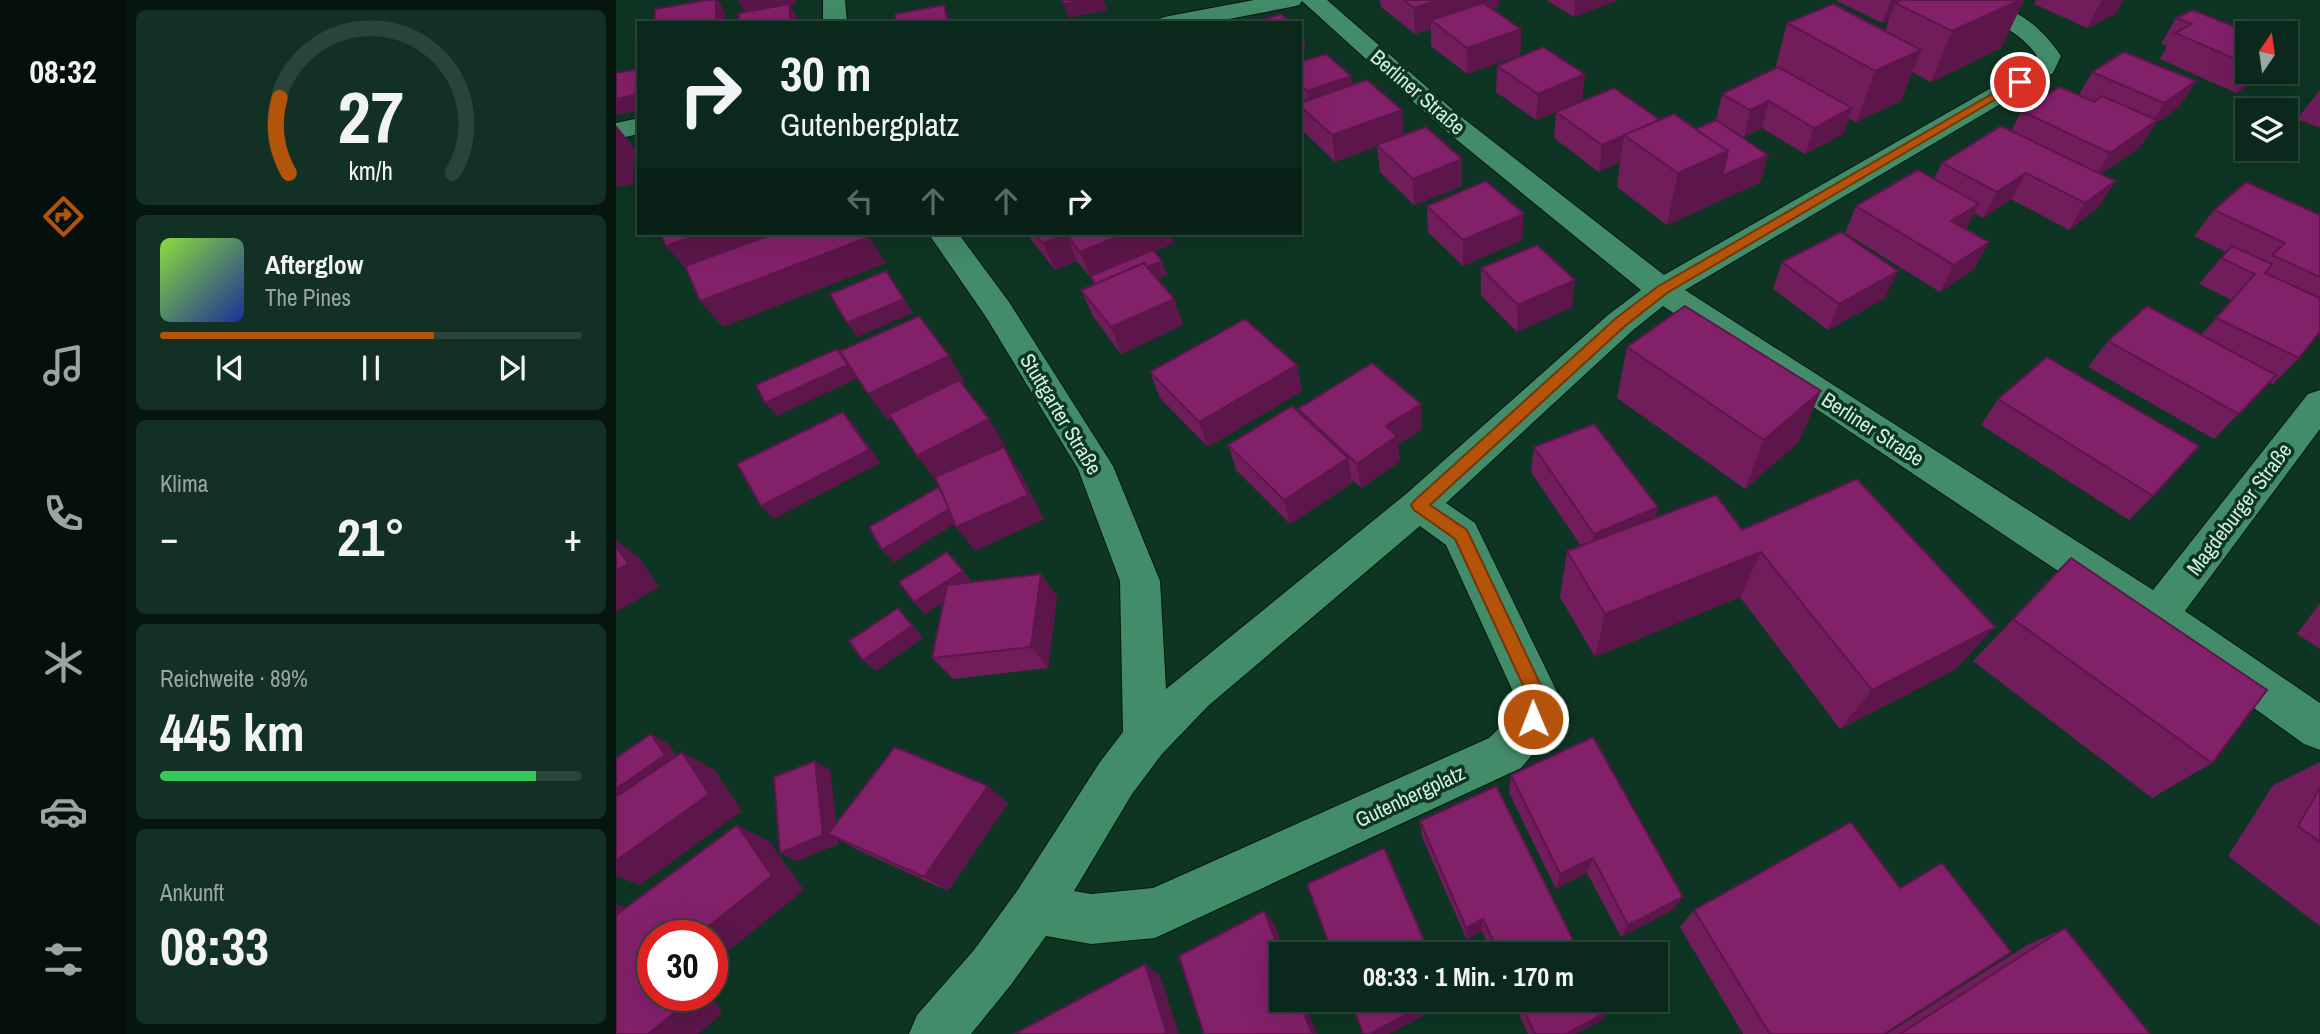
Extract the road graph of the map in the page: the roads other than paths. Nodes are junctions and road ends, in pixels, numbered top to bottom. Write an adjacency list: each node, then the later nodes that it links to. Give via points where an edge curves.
1 (834, 0): 5 (street)
2 (1291, 0): 6 (street)
3 (1313, 0): 10 (street, Berliner Straße, via 1450,121)
4 (1966, 0): 10 (street, via 2040,38 2049,56 2044,68)
5 (835, 21)
6 (1180, 21)
7 (637, 126): 8 (street)
8 (616, 131)
9 (944, 235): 15 (street, Stuttgarter Straße, via 998,310 1095,466 1140,581)
10 (1662, 290): 12 (street); 13 (street, Berliner Straße)
11 (2320, 403): 13 (street, Magdeburger Straße)
12 (1419, 505): 15 (street, via 1193,692); 16 (street, Gutenbergplatz, via 1461,534 1537,696 1533,719 1522,737 1504,753 1155,913 1091,919)
13 (2158, 615): 14 (street, Berliner Straße)
14 (2320, 729)
15 (1146, 738): 16 (street)
16 (1035, 909): 17 (street)
17 (936, 1034)

